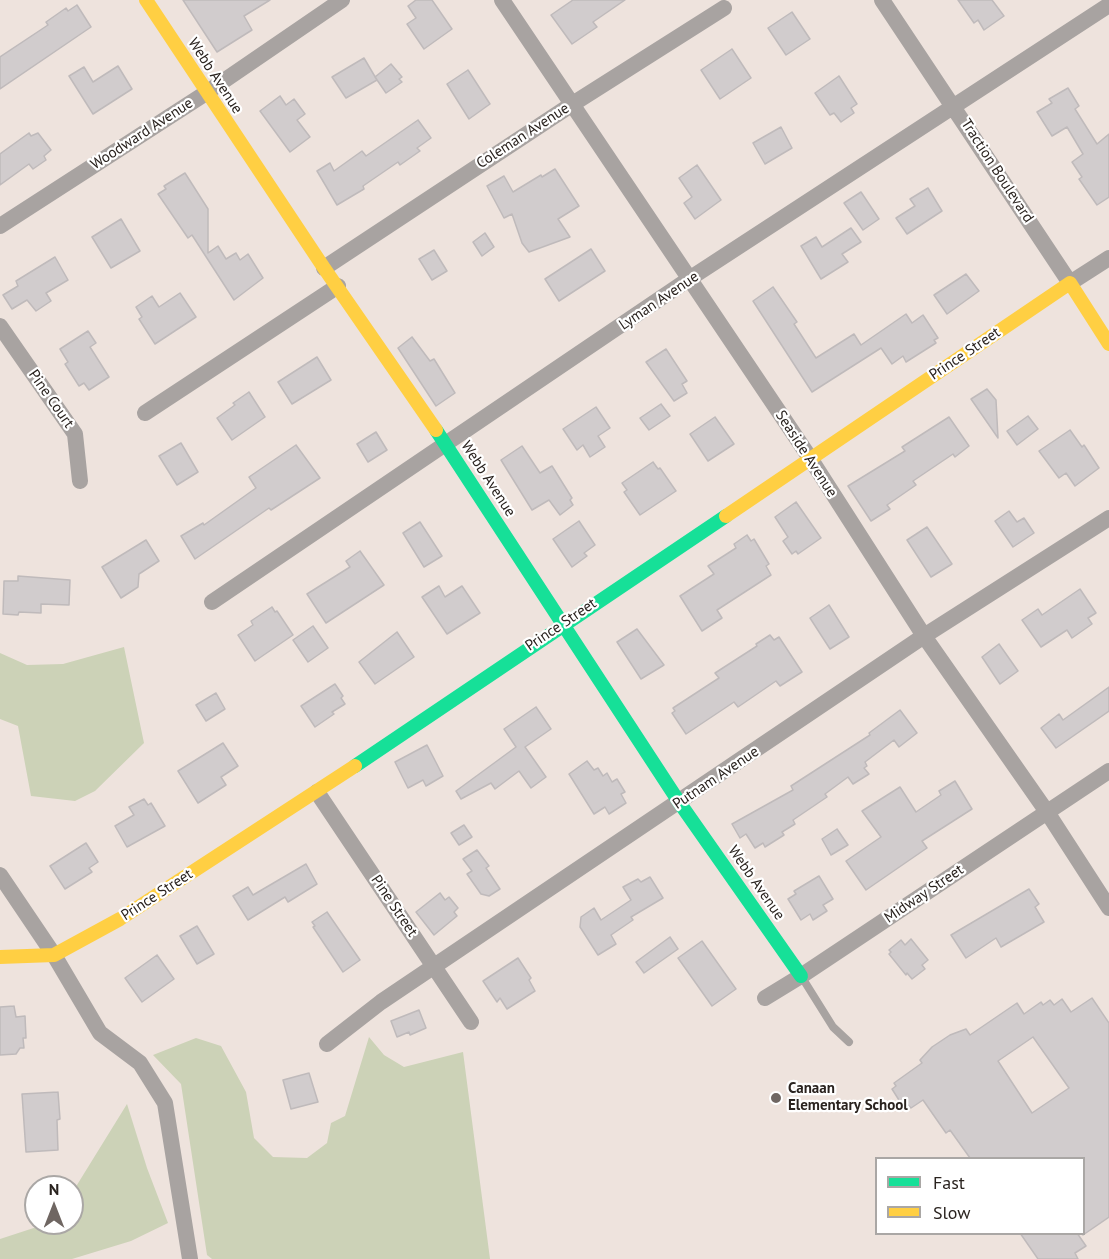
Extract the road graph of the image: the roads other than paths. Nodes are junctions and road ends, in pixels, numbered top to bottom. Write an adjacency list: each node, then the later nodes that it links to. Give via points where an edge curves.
1 (146, 0): 7 (street, Webb Avenue)
2 (342, 0): 7 (street, Woodward Avenue)
3 (502, 0): 8 (street, Seaside Avenue)
4 (882, 0): 9 (street, Traction Boulevard)
5 (1109, 5): 9 (street, Lyman Avenue)
6 (724, 8): 8 (street, Coleman Avenue)
7 (206, 93): 10 (street, Woodward Avenue); 12 (street, Webb Avenue)
8 (571, 105): 12 (street, Coleman Avenue); 13 (street, Seaside Avenue)
9 (955, 107): 13 (street, Lyman Avenue); 14 (street, Traction Boulevard)
10 (0, 226)
11 (1109, 258): 14 (street, Prince Street)
12 (324, 268): 15 (street, Webb Avenue)
13 (689, 279): 19 (street, Lyman Avenue); 20 (street, Seaside Avenue)
14 (1070, 283): 17 (street, Traction Boulevard); 20 (street, Prince Street)
15 (338, 286): 18 (street); 19 (street, Webb Avenue)
16 (0, 326): 21 (street, Pine Court, via 75,434)
17 (1109, 344)
18 (145, 413)
19 (446, 445): 23 (street, Lyman Avenue); 24 (street, Webb Avenue)
20 (810, 458): 24 (street, Prince Street); 25 (street, Seaside Avenue)
21 (80, 481)
22 (1109, 518): 25 (street, Putnam Avenue)
23 (212, 602)
24 (562, 625): 27 (street, Prince Street); 28 (street, Webb Avenue)
25 (924, 636): 28 (street, Putnam Avenue); 29 (street, Seaside Avenue)
26 (1109, 771): 29 (street, Midway Street)
27 (316, 792): 32 (street, Prince Street, via 120,919); 34 (street, Pine Street)
28 (679, 802): 34 (street, Putnam Avenue); 35 (street, Webb Avenue)
29 (1047, 812): 31 (street, Seaside Avenue); 35 (street, Midway Street)
30 (0, 875): 32 (street)
31 (1109, 908)
32 (54, 955): 33 (street, Prince Street); 40 (street, via 100,1033 140,1063 165,1103)
33 (0, 957)
34 (435, 967): 37 (street, Pine Street); 39 (street, Putnam Avenue)
35 (801, 976): 36 (street, Midway Street); 38 (lane, via 833,1027)
36 (765, 998)
37 (471, 1022)
38 (849, 1042)
39 (327, 1044)
40 (190, 1259)

